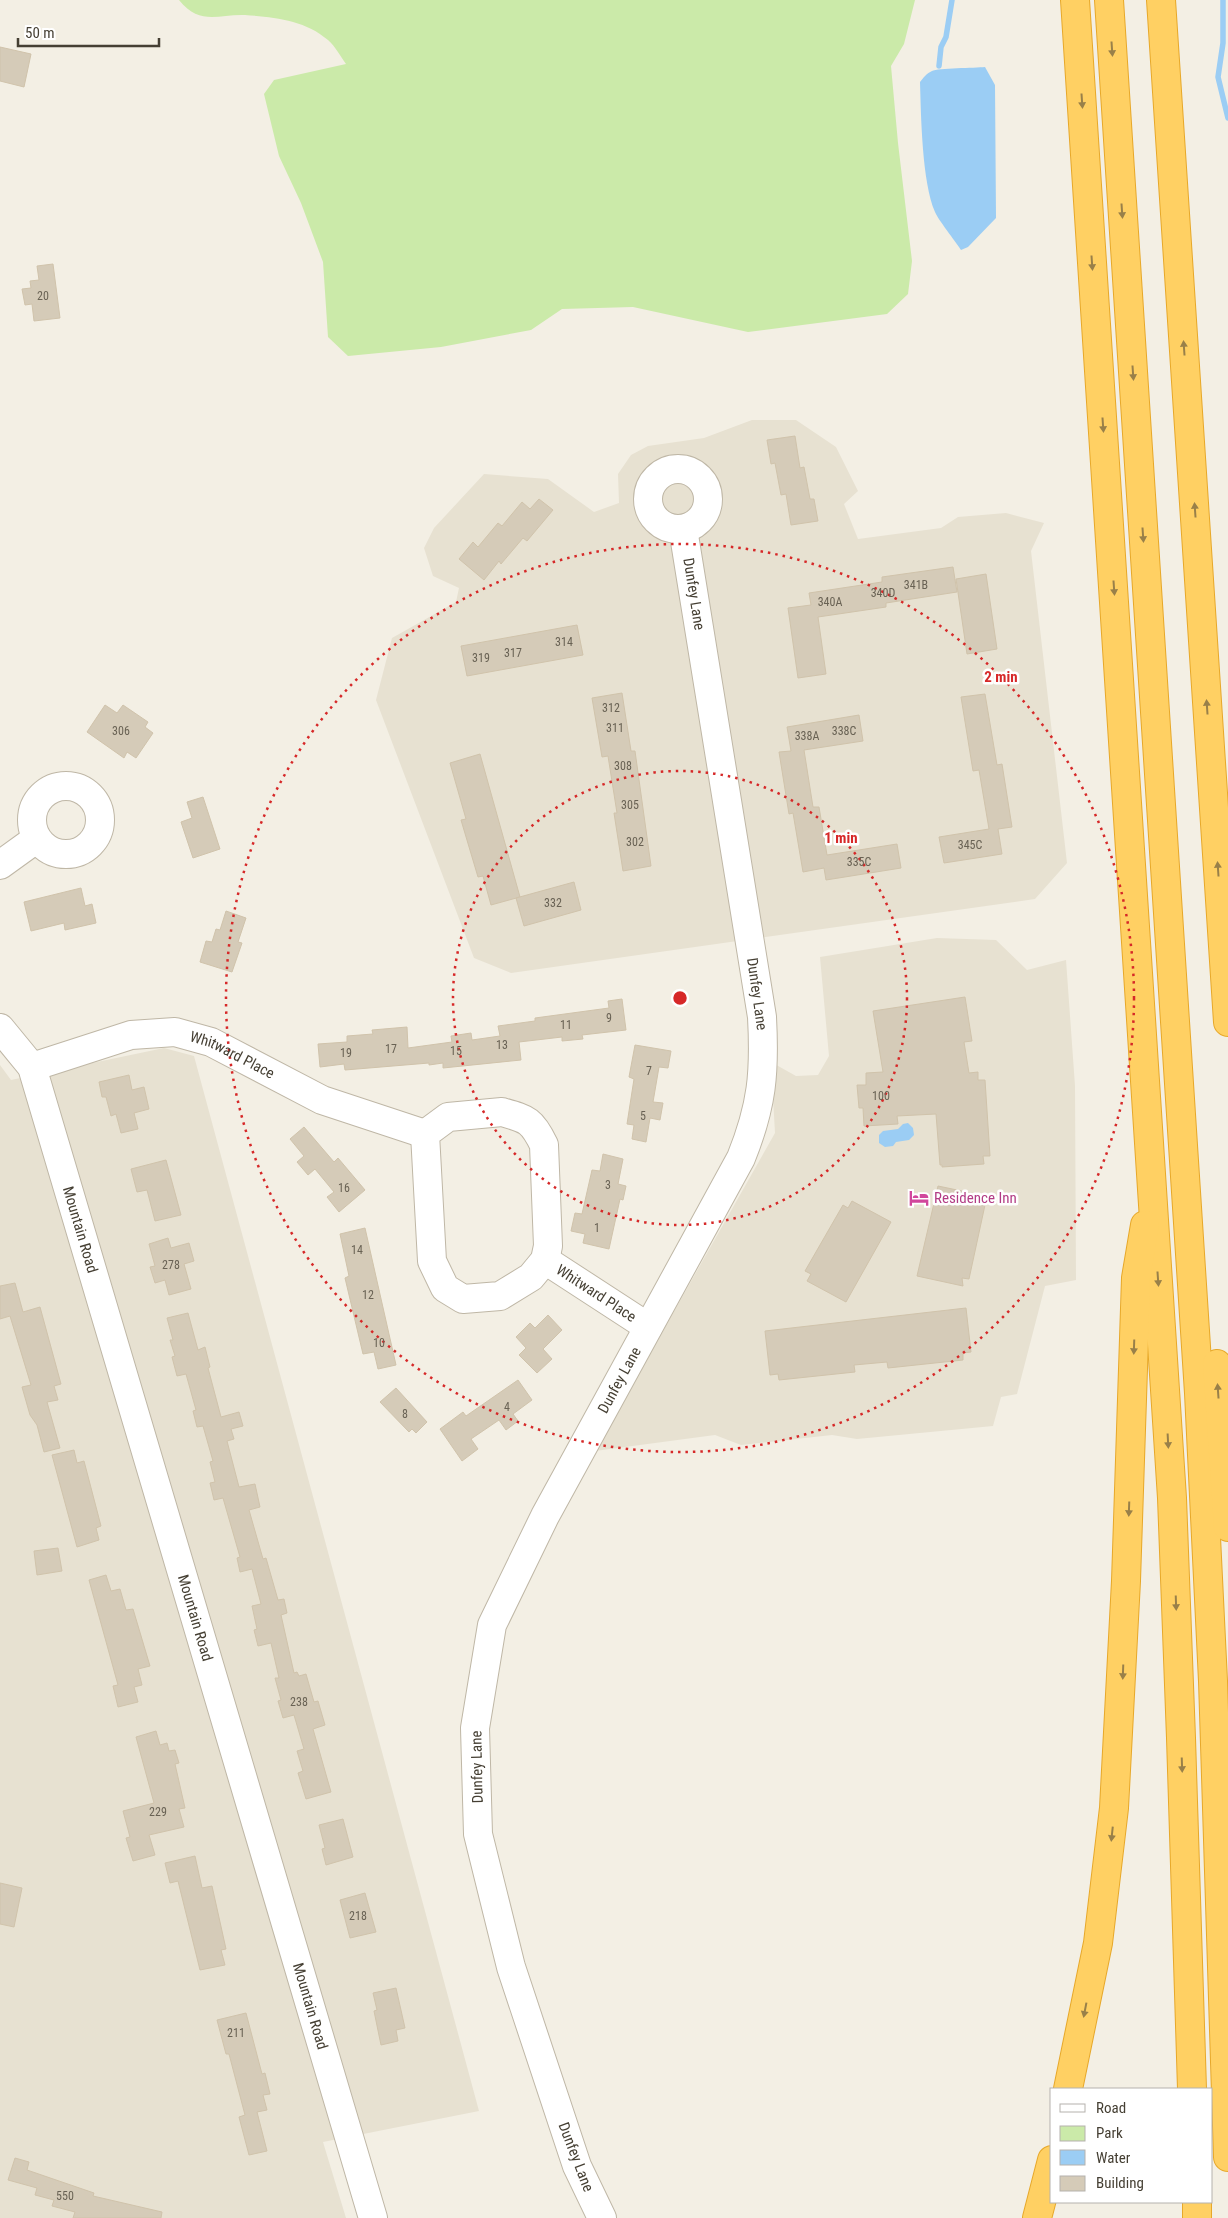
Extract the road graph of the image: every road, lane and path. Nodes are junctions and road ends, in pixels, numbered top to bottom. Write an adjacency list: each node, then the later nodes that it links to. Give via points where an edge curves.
1 (1075, 0): 12 (highway, one-way to 12)
2 (1109, 0): 18 (highway, one-way to 18, via 1199,1393 1213,1681)
3 (1128, 0): 15 (highway, one-way to 3)
4 (1161, 0): 8 (highway, one-way to 4)
5 (683, 529): 14 (street, Dunfey Lane, via 762,1017 764,1059 757,1113 741,1158)
6 (36, 839): 7 (street)
7 (0, 865)
8 (1228, 1022)
9 (0, 1028): 10 (street, Mountain Road)
10 (32, 1067): 11 (street, Whitward Place, via 132,1035 174,1032 211,1042 322,1100); 21 (street, Mountain Road)
11 (425, 1134): 13 (street, Whitward Place, via 448,1117 502,1112 526,1119 532,1125 544,1145 548,1246); 13 (street, Whitward Place, via 432,1261 444,1288 463,1299 500,1296 531,1277)
12 (1153, 1195): 16 (highway, one-way to 16, via 1136,1278 1123,1665 1113,1818 1098,1943); 17 (highway, one-way to 17, via 1176,1580)
13 (544, 1260): 14 (street, Whitward Place)
14 (648, 1327): 22 (street, Dunfey Lane, via 545,1516 492,1625 475,1728 478,1834 511,1967 577,2166)
15 (1228, 1527)
16 (1068, 2088)
17 (1192, 2088)
18 (1228, 2157)
19 (1050, 2168): 23 (highway)
20 (1196, 2203): 24 (highway)
21 (373, 2218)
22 (602, 2218)
23 (1037, 2218)
24 (1197, 2218)

